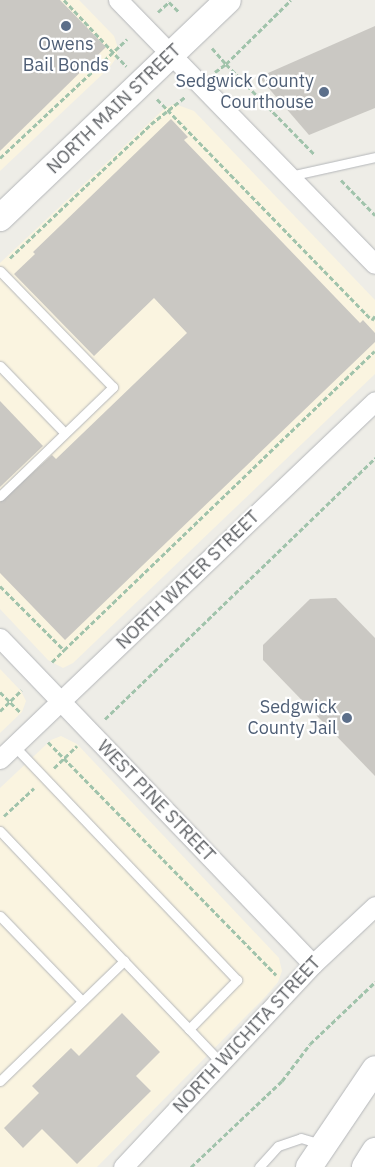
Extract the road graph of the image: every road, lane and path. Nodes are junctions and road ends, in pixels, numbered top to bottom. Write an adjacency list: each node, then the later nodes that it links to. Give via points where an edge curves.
1 (64, 0): 6 (path)
2 (118, 0): 5 (street)
3 (228, 0): 7 (street, NORTH MAIN STREET)
4 (170, 2): 5 (path)
5 (143, 25): 6 (path); 7 (street)
6 (112, 51): 8 (path); 12 (path)
7 (171, 54): 8 (street, NORTH MAIN STREET); 9 (street)
8 (141, 82): 10 (path); 16 (street, NORTH MAIN STREET)
9 (201, 84): 10 (path); 13 (path, via 226,64); 14 (street)
10 (168, 111): 17 (path); 20 (path)
11 (375, 157): 13 (lane)
12 (0, 158)
13 (327, 166): 14 (lane); 15 (path)
14 (289, 176): 18 (street)
15 (375, 215)
16 (0, 218)
17 (7, 260)
18 (375, 264)
19 (0, 271): 24 (lane, via 113,387)
20 (374, 320)
21 (375, 351): 27 (path, via 64,650)
22 (0, 366): 24 (lane)
23 (375, 401): 30 (street, NORTH WATER STREET)
24 (65, 433): 26 (lane)
25 (375, 458): 32 (path)
26 (0, 496)
27 (0, 586)
28 (0, 638): 30 (street, WEST PINE STREET)
29 (0, 692): 31 (path)
30 (60, 702): 31 (street, NORTH WATER STREET); 32 (street, WEST PINE STREET)
31 (34, 727): 33 (street, NORTH WATER STREET); 34 (path)
32 (90, 733): 34 (path); 42 (street, WEST PINE STREET)
33 (14, 746): 35 (street, NORTH WATER STREET); 36 (lane)
34 (64, 758): 36 (path); 43 (path)
35 (0, 759)
36 (44, 778): 37 (path); 46 (lane, via 237,980)
37 (0, 820)
38 (0, 831): 41 (lane)
39 (375, 906): 42 (street, NORTH WICHITA STREET)
40 (0, 916): 45 (lane)
41 (124, 961): 45 (lane); 46 (lane)
42 (313, 964): 47 (street, NORTH WICHITA STREET)
43 (277, 976)
44 (375, 982): 53 (path, via 310,1044 282,1081)
45 (82, 1001): 49 (lane)
46 (189, 1029): 47 (lane)
47 (221, 1062): 52 (street, NORTH WICHITA STREET)
48 (375, 1069): 50 (street)
49 (0, 1081)
50 (323, 1144): 54 (lane, via 301,1138 278,1146); 55 (street)
51 (375, 1151): 56 (street)
52 (123, 1167)
53 (191, 1167)
54 (259, 1167)
55 (309, 1167)
56 (365, 1167)

